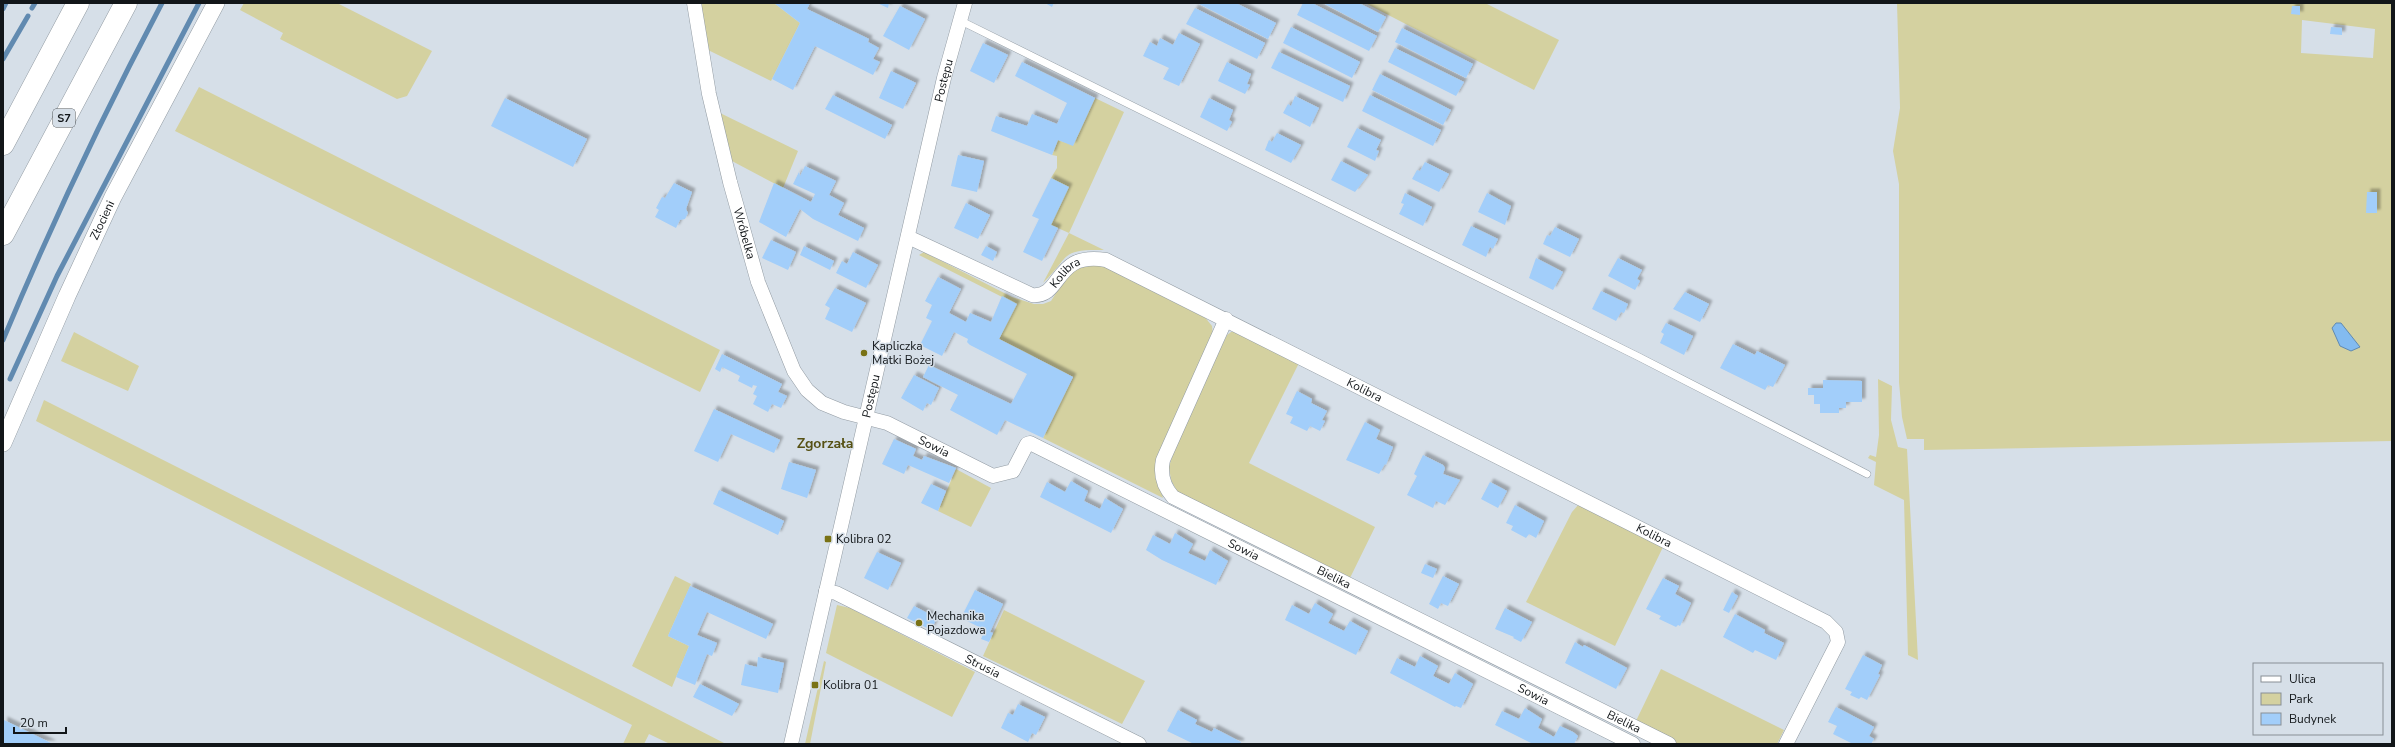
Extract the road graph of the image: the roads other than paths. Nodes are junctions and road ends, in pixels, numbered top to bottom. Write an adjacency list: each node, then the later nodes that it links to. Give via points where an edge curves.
1 (78, 3): 7 (highway)
2 (126, 3): 8 (highway, S7)
3 (216, 3): 12 (street, Złocieni, via 113,197)
4 (694, 3): 11 (street, Wróbelka, via 709,94 730,182 758,282 784,347 794,371 814,397 838,410)
5 (965, 3): 6 (street, Postępu)
6 (959, 20): 9 (street, Postępu); 13 (lane, via 1629,352)
7 (3, 144)
8 (3, 234)
9 (908, 237): 10 (street, Kolibra, via 1038,296 1048,292 1065,270 1080,259 1106,260); 11 (street, Postępu)
10 (1226, 319): 18 (street, Bielika, via 1163,460 1162,476 1168,492 1173,497); 19 (street, Kolibra, via 1826,622 1836,632 1838,642)
11 (866, 416): 14 (street, Postępu); 17 (street, Sowia, via 887,423 993,476 1015,470 1027,444 1030,443)
12 (3, 444)
13 (1867, 474)
14 (826, 591): 15 (street, Postępu); 16 (street, Strusia, via 843,596)
15 (791, 744)
16 (1139, 744)
17 (1633, 744)
18 (1669, 744)
19 (1786, 744)

